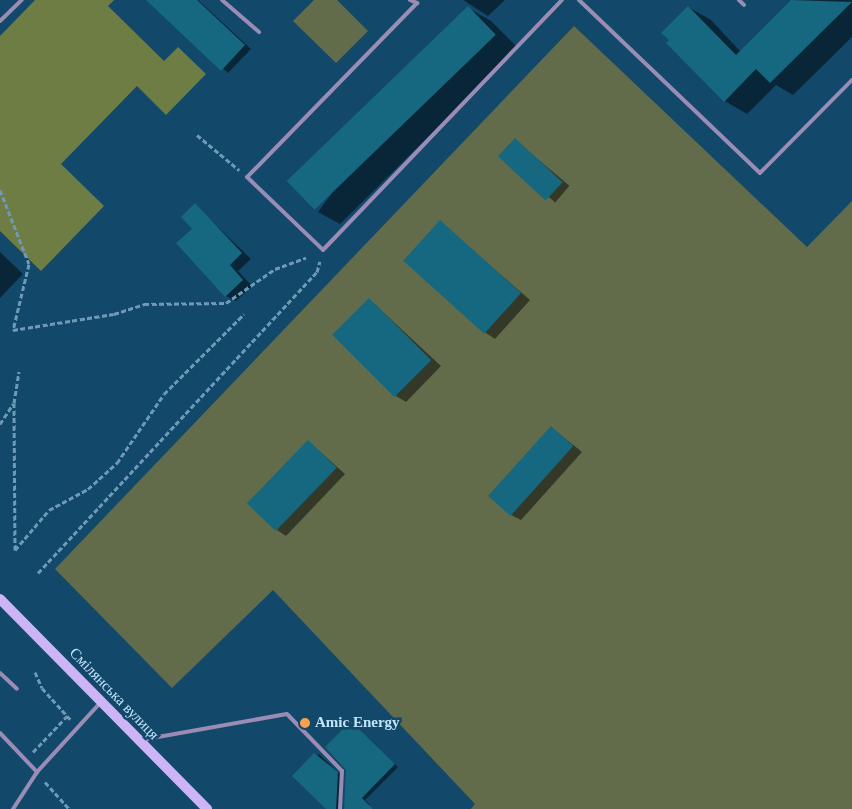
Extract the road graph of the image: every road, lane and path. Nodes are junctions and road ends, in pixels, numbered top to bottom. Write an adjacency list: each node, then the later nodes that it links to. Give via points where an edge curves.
1 (22, 0): 8 (lane)
2 (222, 0): 9 (lane)
3 (410, 0): 12 (lane, via 417,3)
4 (562, 0): 14 (lane)
5 (579, 0): 10 (lane, via 760,173)
6 (739, 0): 7 (lane)
7 (744, 5)
8 (0, 21)
9 (260, 32)
10 (852, 80)
11 (197, 134): 12 (path)
12 (247, 177): 14 (lane)
13 (0, 190): 15 (path, via 29,264 13,330 114,314 144,304 226,303 267,274)
14 (323, 250): 20 (path, via 317,272)
15 (306, 258)
16 (244, 314): 18 (path, via 164,394 116,463 88,489 49,510 15,550)
17 (19, 371): 18 (path)
18 (14, 403): 19 (path)
19 (0, 424)
20 (38, 573)
21 (0, 599): 25 (main road, Смілянська вулиця)
22 (0, 672): 24 (lane)
23 (35, 672): 26 (path, via 42,688)
24 (17, 689)
25 (101, 702): 27 (lane); 29 (main road, Смілянська вулиця)
26 (67, 716): 27 (path); 30 (path)
27 (78, 729): 31 (lane)
28 (0, 733): 30 (lane)
29 (137, 741): 34 (main road, Смілянська вулиця); 35 (lane, via 287,714 342,772)
30 (26, 760): 31 (lane)
31 (36, 772): 32 (lane); 33 (path)
32 (13, 809)
33 (69, 809)
34 (206, 809)
35 (340, 809)

